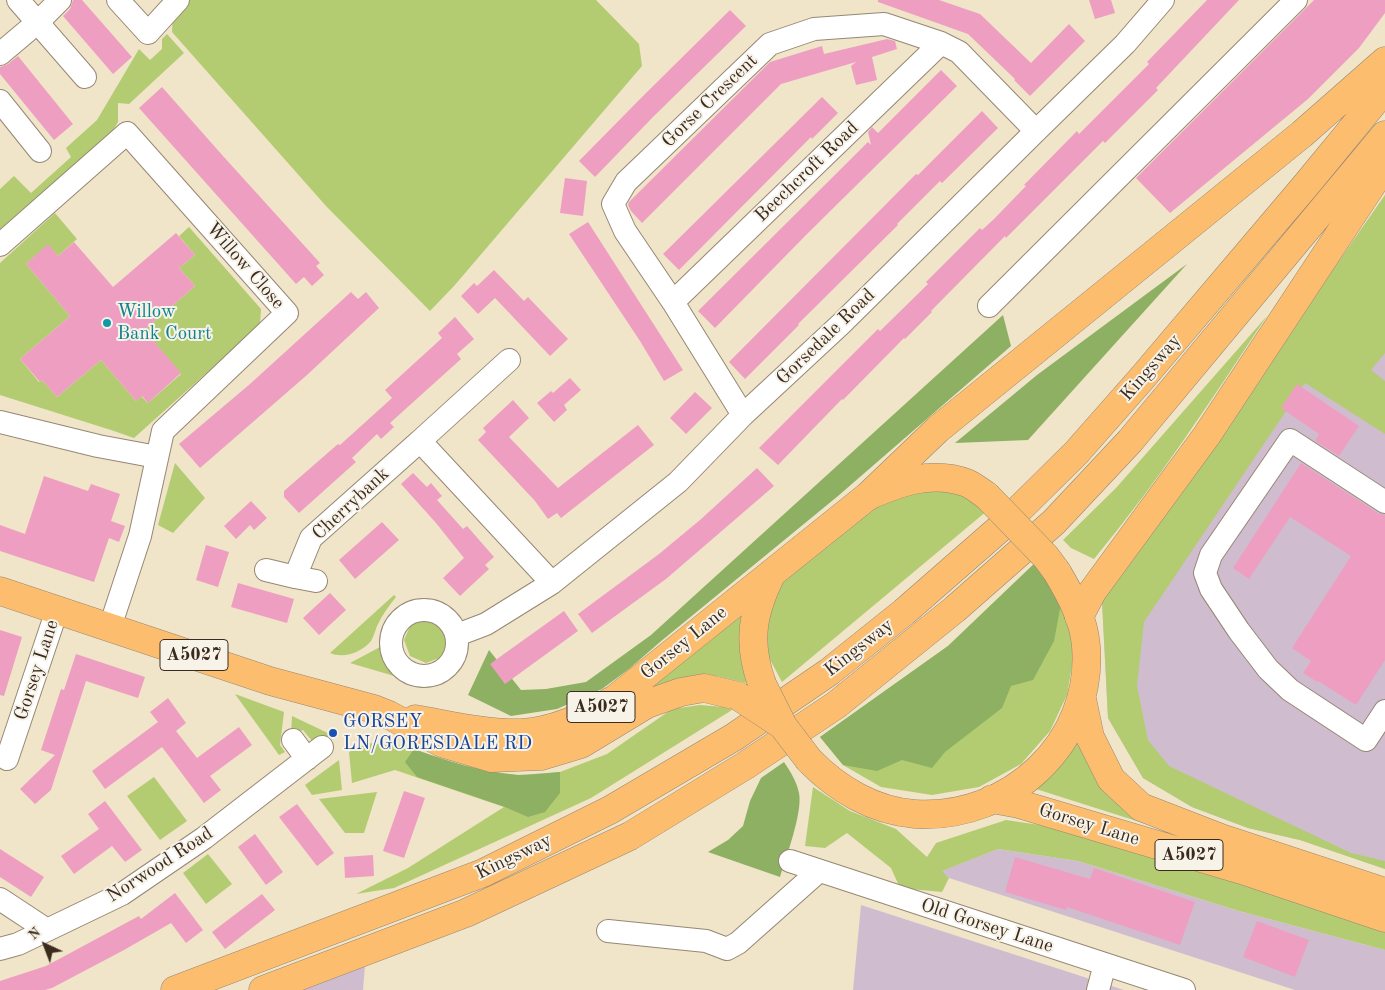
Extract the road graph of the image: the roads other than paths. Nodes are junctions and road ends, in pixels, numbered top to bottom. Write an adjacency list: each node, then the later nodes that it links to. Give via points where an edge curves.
1 (18, 0): 7 (street)
2 (60, 0): 7 (street)
3 (118, 0): 4 (street, via 148,33)
4 (178, 0)
5 (1163, 0): 14 (street, Gorsedale Road, via 1125,44)
6 (1296, 0): 20 (street)
7 (38, 22): 9 (street); 11 (street)
8 (941, 43): 14 (street, Gorse Crescent, via 959,52); 19 (street, Beechcroft Road); 19 (street, Gorse Crescent, via 884,24 814,29 770,44 749,63 626,182 613,204 625,231)
9 (0, 54)
10 (1385, 61): 26 (main road, via 1302,134 938,429)
11 (85, 77)
12 (1385, 89): 53 (main road, Kingsway, via 1076,453 991,535 904,612 829,672 734,737 610,810 476,877)
13 (0, 102): 16 (street)
14 (1036, 131): 22 (street, Gorsedale Road, via 841,324)
15 (1385, 134): 54 (main road, Kingsway, via 1130,441 1054,522 955,609 836,705 630,836 466,913)
16 (40, 151)
17 (1385, 165): 33 (main road, via 1207,435 1092,592)
18 (0, 245): 25 (street, Willow Close, via 127,134 287,313 162,431)
19 (672, 302): 22 (street, Gorse Crescent)
20 (989, 306)
21 (509, 360): 24 (street, Cherrybank)
22 (743, 415): 30 (street, Gorsedale Road, via 678,482)
23 (0, 422): 25 (street)
24 (420, 441): 28 (street, Cherrybank, via 311,538 306,579); 30 (street)
25 (157, 457): 34 (street, Willow Close, via 140,536)
26 (868, 496): 29 (main road, Gorsey Lane); 33 (main road, bridge, via 898,482 923,478 947,478 968,484 1000,508 1046,557 1070,593)
27 (1385, 502): 37 (street, via 1290,440 1211,555 1205,573 1239,631 1290,690 1366,740)
28 (266, 570)
29 (772, 572): 38 (main road, Gorsey Lane / A5027, via 615,698 571,721 523,733 496,732); 39 (main road, bridge, via 760,596 752,646 755,666)
30 (552, 583): 35 (street, Gorsedale Road, via 486,624)
31 (0, 591): 32 (main road, Gorsey Lane / A5027)
32 (57, 610): 34 (main road, Gorsey Lane / A5027); 41 (street, Gorsey Lane)
33 (1080, 617): 36 (main road, via 1086,644)
34 (110, 627): 38 (main road, Gorsey Lane / A5027, via 270,681)
35 (457, 635)
36 (1082, 699): 42 (main road, via 1055,752 1017,787); 45 (main road, Gorsey Lane / A5027, via 1090,737 1111,779 1141,807 1222,838)
37 (1385, 711)
38 (389, 715): 39 (main road, Gorsey Lane / A5027, bridge, via 442,743 492,758 541,756 581,744 647,704 704,688 738,696)
39 (783, 726): 42 (main road, bridge, via 822,774 860,798 888,809 913,814 942,814)
40 (293, 740): 48 (street, Norwood Road, via 314,753 204,838 122,894)
41 (7, 759)
42 (992, 799): 47 (main road, Gorsey Lane / A5027, via 1019,804 1223,865)
43 (790, 861): 44 (street, Old Gorsey Lane)
44 (819, 871): 49 (street, via 738,943 727,949 706,941); 51 (street, Old Gorsey Lane)
45 (1385, 892)
46 (0, 899): 48 (street)
47 (1385, 918)
48 (47, 930): 50 (street, Norwood Road)
49 (608, 931)
50 (0, 949)
51 (1105, 964): 52 (street, Old Gorsey Lane); 55 (street)
52 (1128, 981): 56 (street, Old Gorsey Lane)
53 (174, 990)
54 (263, 990)
55 (1098, 990)
56 (1184, 990)

